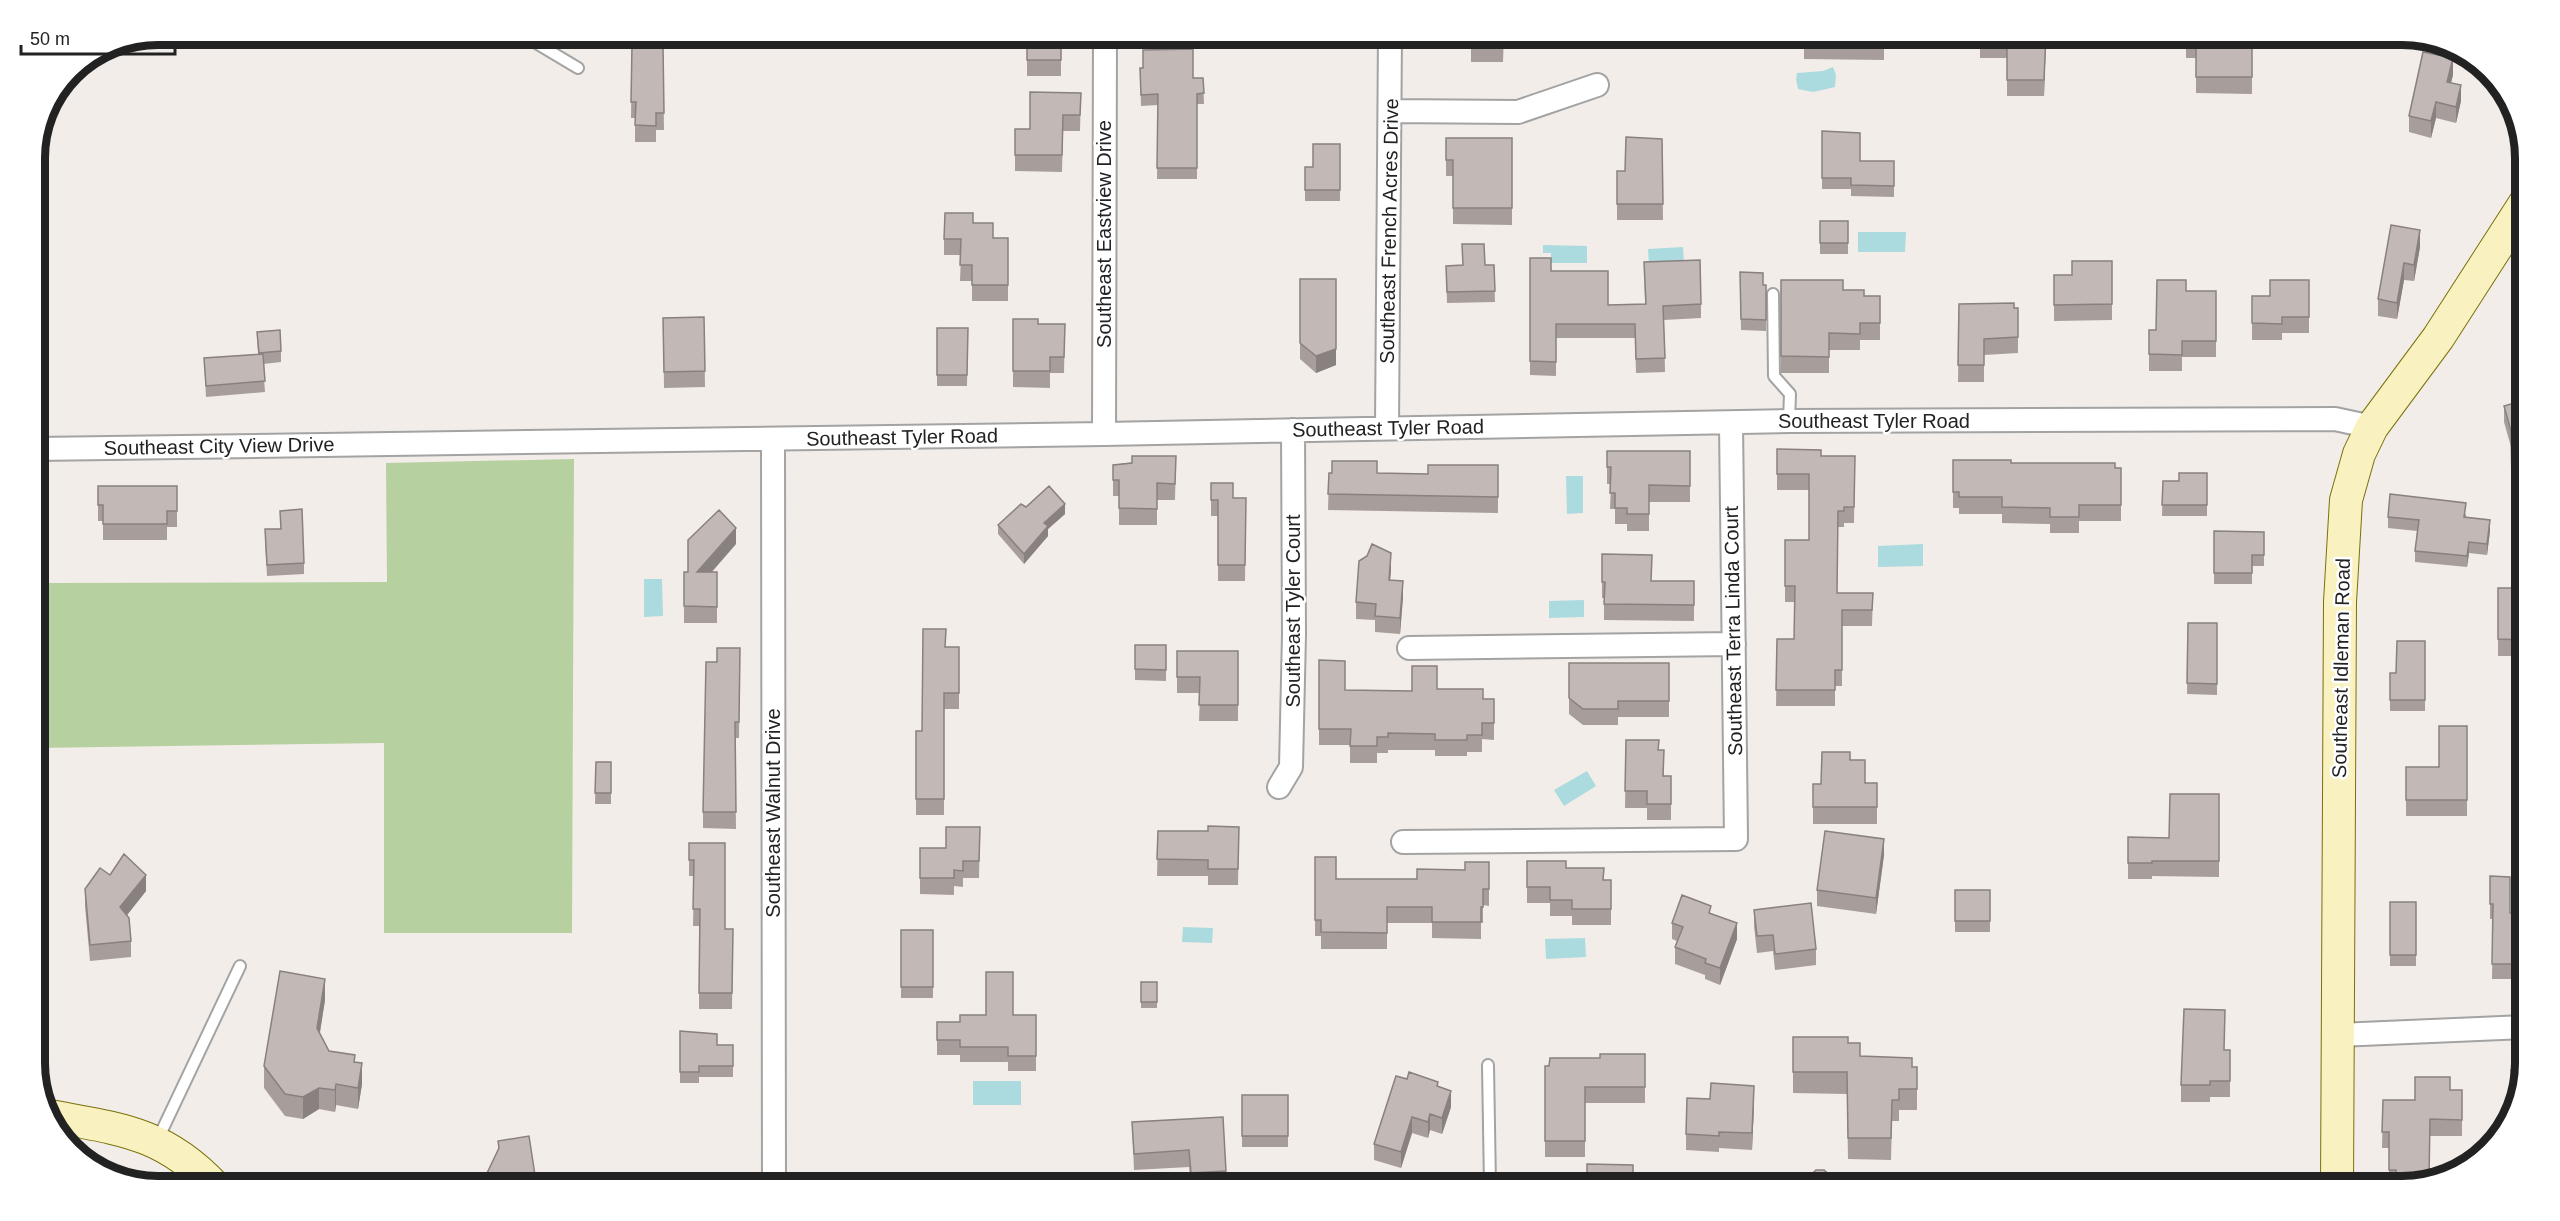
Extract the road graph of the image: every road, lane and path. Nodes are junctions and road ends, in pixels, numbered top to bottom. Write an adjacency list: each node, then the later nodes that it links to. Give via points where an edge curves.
1 (539, 45): 4 (lane)
2 (1105, 45): 14 (street, Southeast Eastview Drive)
3 (1390, 45): 6 (street, Southeast French Acres Drive)
4 (578, 68)
5 (1597, 85): 6 (street, via 1518,112)
6 (1390, 111): 11 (street, Southeast French Acres Drive)
7 (2515, 219): 12 (main road, Southeast Idleman Road, via 2438,338)
8 (1773, 294): 9 (lane, via 1774,376 1790,394)
9 (1789, 421): 10 (street, Southeast Tyler Road); 12 (street, Southeast Tyler Road, via 2335,419)
10 (1731, 423): 11 (street, Southeast Tyler Road); 18 (street, Southeast Terra Linda Court)
11 (1387, 428): 13 (street, Southeast Tyler Road)
12 (2372, 428): 24 (main road, Southeast Idleman Road, via 2350,482 2342,548)
13 (1293, 430): 14 (street, Southeast Tyler Road); 20 (street, Southeast Tyler Court, via 1291,767)
14 (1104, 434): 15 (street, Southeast Tyler Road)
15 (773, 439): 16 (street, Southeast Tyler Road); 29 (street, Southeast Walnut Drive)
16 (403, 444): 17 (street, Southeast City View Drive)
17 (45, 449)
18 (1734, 644): 19 (street); 21 (street, Southeast Terra Linda Court, via 1736,839)
19 (1408, 648)
20 (1279, 787)
21 (1403, 842)
22 (240, 966): 27 (lane)
23 (2515, 1027): 24 (street)
24 (2338, 1035): 31 (main road, Southeast Idleman Road)
25 (1488, 1065): 30 (lane)
26 (60, 1118): 27 (main road, via 131,1131)
27 (156, 1141): 28 (main road)
28 (203, 1176)
29 (774, 1176)
30 (1490, 1176)
31 (2337, 1176)

